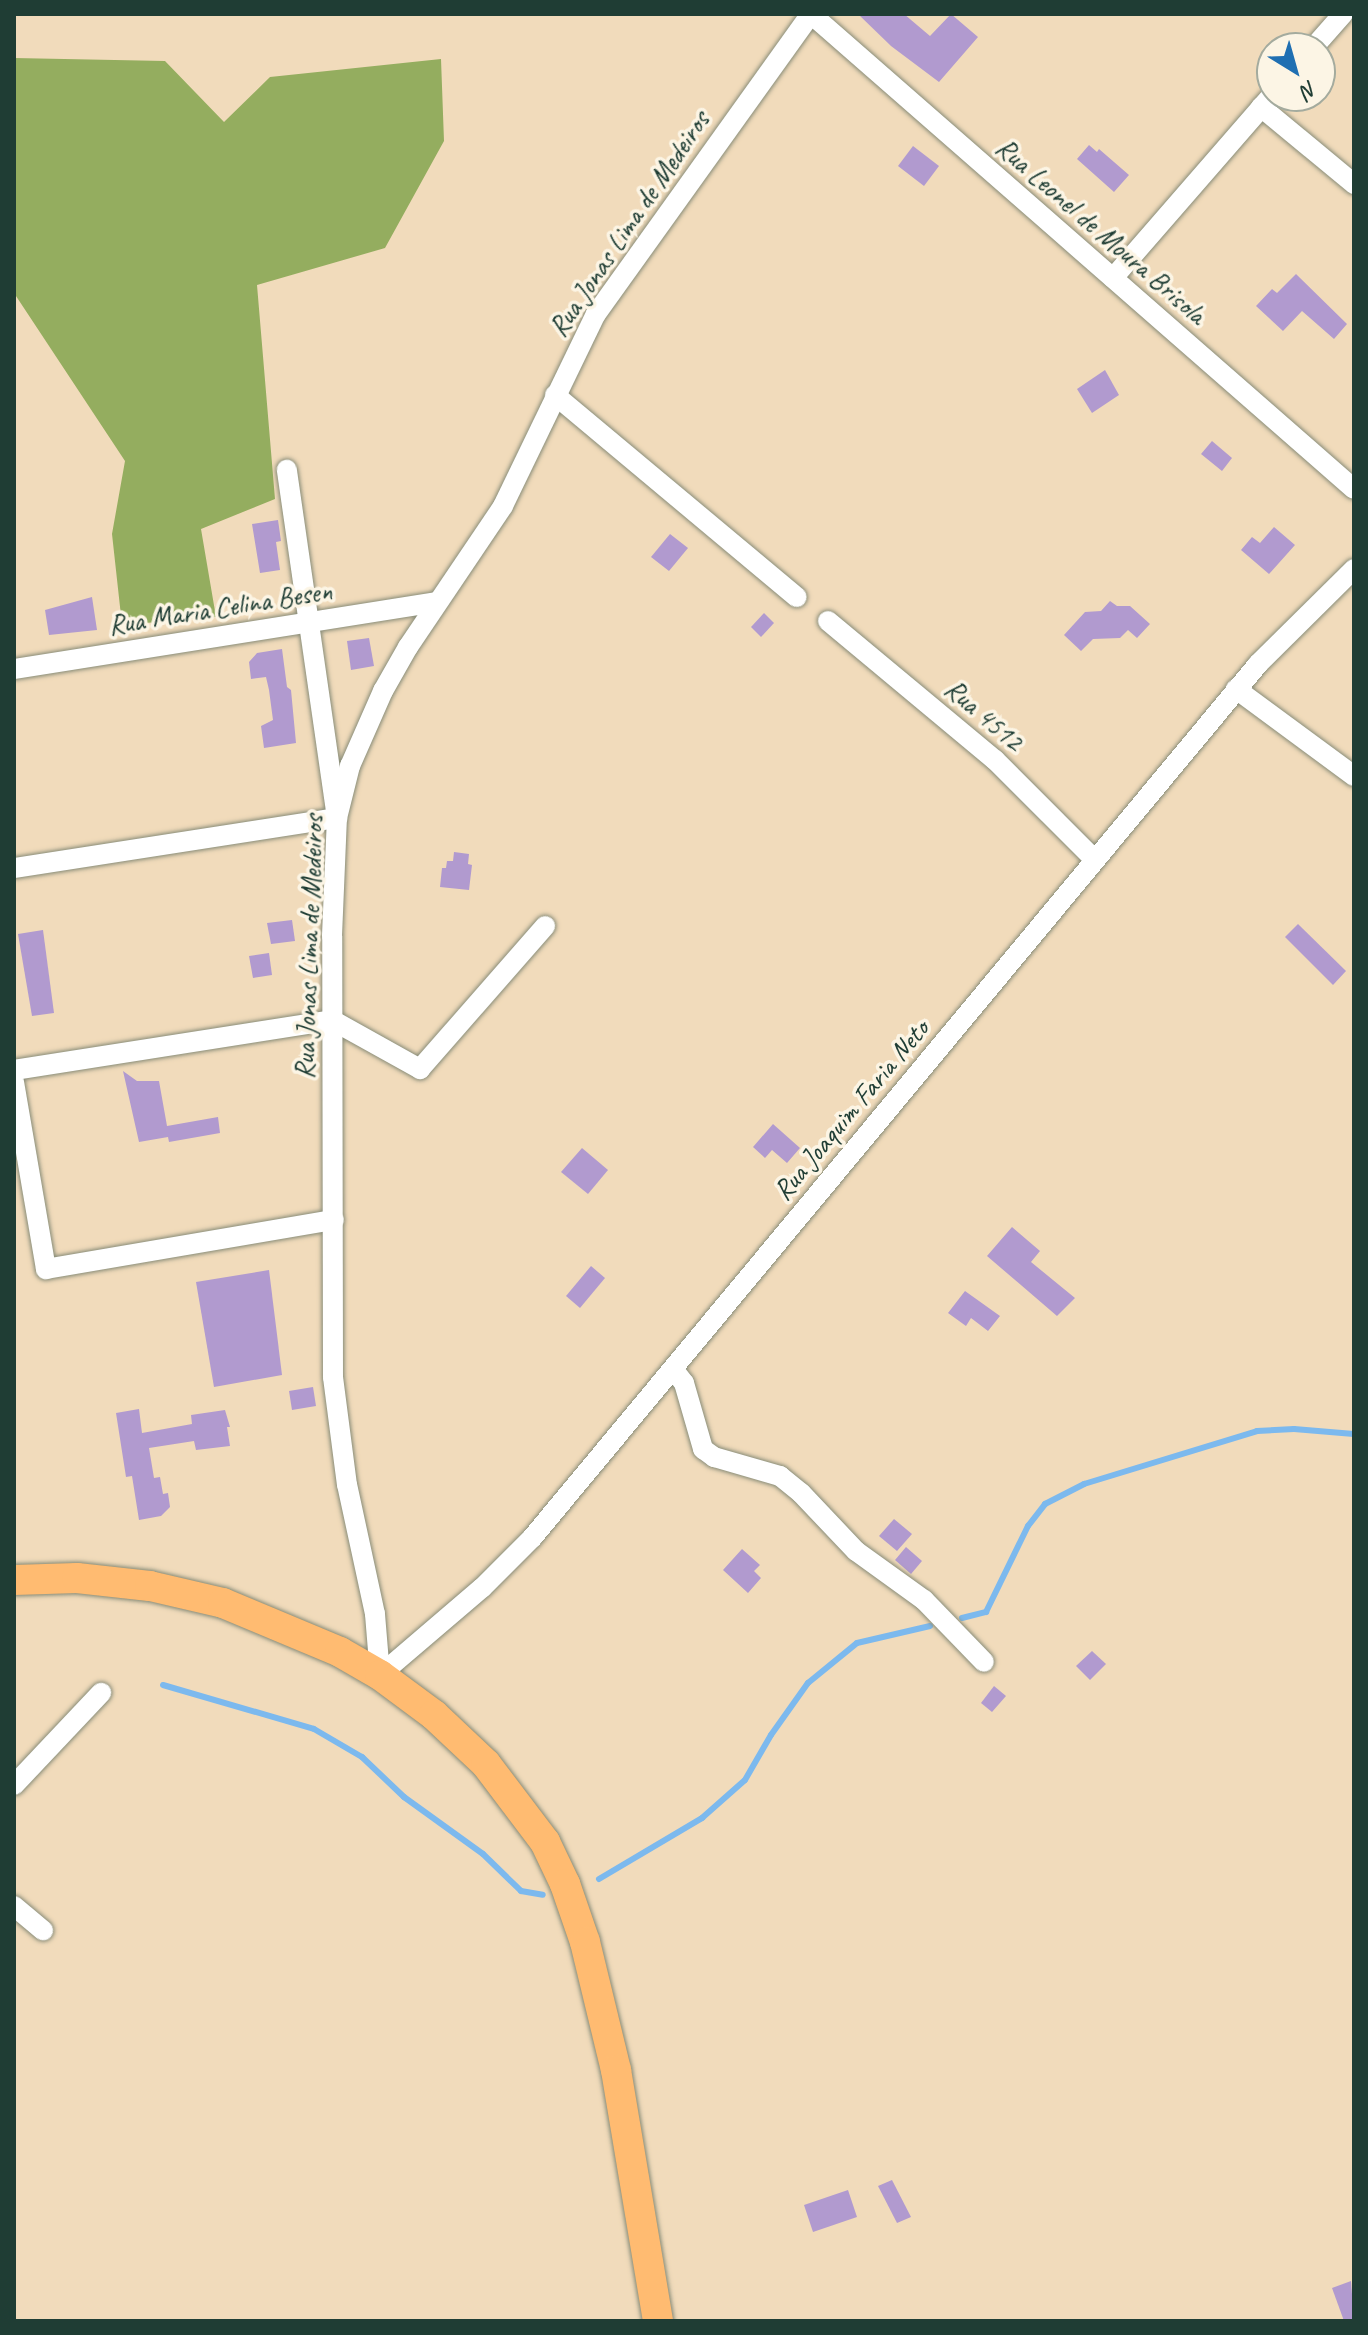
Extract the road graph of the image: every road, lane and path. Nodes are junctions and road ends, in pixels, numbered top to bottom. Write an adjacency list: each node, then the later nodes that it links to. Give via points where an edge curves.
1 (811, 14): 7 (street, Rua Leonel de Moura Brisola); 8 (street, Rua Jonas Lima de Medeiros, via 620,277)
2 (1343, 14): 3 (street)
3 (1327, 32)
4 (1257, 112): 7 (street)
5 (1279, 112): 6 (street)
6 (1354, 184)
7 (1113, 278): 10 (street, Rua Leonel de Moura Brisola)
8 (555, 395): 12 (street); 13 (street, Rua Jonas Lima de Medeiros, via 503,506)
9 (287, 470): 15 (street)
10 (1354, 489)
11 (1354, 569): 17 (street, Rua Joaquim Faria Neto)
12 (797, 597)
13 (436, 602): 15 (street, Rua Maria Celina Besen); 19 (street, Rua Jonas Lima de Medeiros, via 362,734)
14 (828, 621): 20 (street, Rua 4512, via 985,751)
15 (309, 623): 16 (street, Rua Maria Celina Besen); 19 (street)
16 (14, 669)
17 (1236, 689): 18 (street); 20 (street, Rua Joaquim Faria Neto)
18 (1354, 776)
19 (337, 818): 21 (street); 23 (street, Rua Jonas Lima de Medeiros)
20 (1095, 860): 27 (street, Rua Joaquim Faria Neto)
21 (14, 868)
22 (545, 926): 23 (street, via 420,1069)
23 (332, 1020): 24 (street); 26 (street, Rua Jonas Lima de Medeiros)
24 (14, 1070)
25 (14, 1082): 26 (street, via 46,1269)
26 (334, 1220): 30 (street, Rua Jonas Lima de Medeiros, via 337,1427 375,1614)
27 (673, 1369): 29 (street, via 684,1383 703,1449 780,1476 856,1551 924,1600); 30 (street, Rua Joaquim Faria Neto, via 532,1538)
28 (14, 1580): 30 (main road, via 77,1578 150,1586 223,1603 340,1652)
29 (984, 1662)
30 (380, 1675): 35 (main road, via 434,1715 486,1764 545,1842 565,1884 613,2055)
31 (101, 1693): 32 (street)
32 (14, 1785)
33 (14, 1906): 34 (street)
34 (43, 1930)
35 (658, 2321)

